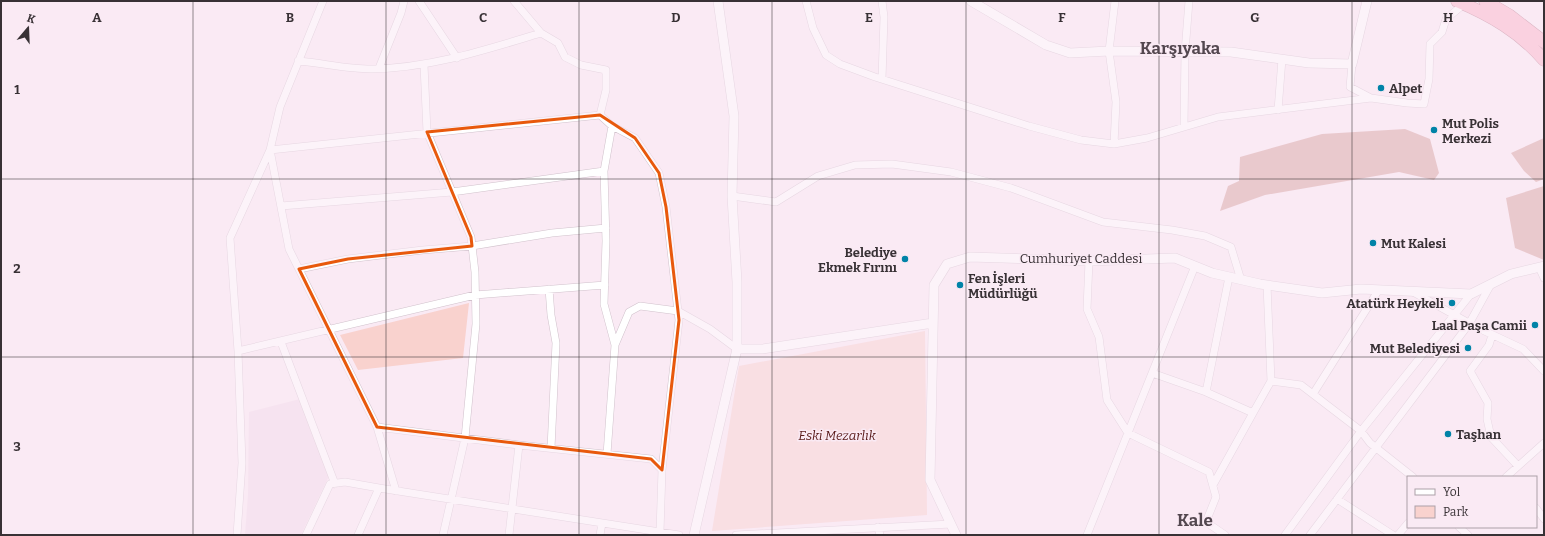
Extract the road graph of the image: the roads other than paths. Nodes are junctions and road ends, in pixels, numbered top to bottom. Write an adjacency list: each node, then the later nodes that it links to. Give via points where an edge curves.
1 (323, 1): 21 (street)
2 (404, 1): 24 (street)
3 (420, 1): 18 (street)
4 (514, 1): 14 (street)
5 (718, 1): 36 (street, via 734,116)
6 (806, 1): 25 (street, via 813,28 826,55 840,64)
7 (882, 1): 25 (street)
8 (971, 1): 16 (street, via 1046,45 1070,53)
9 (1115, 1): 16 (street)
10 (1189, 1): 17 (street)
11 (1367, 1): 22 (street)
12 (1485, 1): 15 (highway, via 1509,15)
13 (1460, 2): 20 (highway, via 1493,17); 26 (street, via 1446,19 1442,32 1430,44 1429,79 1424,104)
14 (541, 33): 18 (street); 28 (street, via 558,43 565,57 581,65 606,70 606,90)
15 (1544, 42)
16 (1109, 51): 17 (street); 32 (street, via 1116,102)
17 (1185, 52): 19 (street, via 1231,52); 30 (street)
18 (457, 58): 23 (street)
19 (1282, 59): 22 (street, via 1308,63); 27 (street)
20 (1544, 60)
21 (298, 61): 24 (street); 33 (street, via 280,107)
22 (1352, 64): 26 (street, via 1350,87)
23 (424, 65): 24 (street); 31 (street)
24 (379, 68)
25 (882, 79): 32 (street, via 1036,128 1081,140)
26 (1371, 98): 27 (street)
27 (1278, 110): 30 (street, via 1218,117)
28 (600, 115): 29 (street); 31 (street)
29 (612, 126): 34 (street); 55 (street, via 635,138 659,173 666,207)
30 (1184, 126): 32 (street, via 1147,138)
31 (427, 132): 33 (street); 35 (street)
32 (1114, 144)
33 (270, 150): 37 (street); 64 (street, via 230,238)
34 (604, 171): 35 (street); 38 (street)
35 (452, 192): 37 (street); 39 (street, via 471,237)
36 (732, 196): 46 (street, via 776,202 818,176 854,165 892,164 951,172 1011,188 1103,222 1205,236 1231,247); 63 (street, via 737,282)
37 (281, 206): 43 (street, via 289,249)
38 (606, 228): 39 (street, via 552,232); 48 (street)
39 (472, 246): 43 (street, via 348,259); 53 (street)
40 (1089, 261): 41 (street, Cumhuriyet Caddesi, via 1174,258); 57 (street, Cumhuriyet Caddesi, via 970,257 947,264 934,285); 73 (street, via 1087,309 1100,337 1107,400)
41 (1195, 266): 44 (street, Cumhuriyet Caddesi); 66 (street)
42 (1541, 266): 45 (street); 47 (street, Cumhuriyet Caddesi, via 1511,274)
43 (299, 269): 59 (street)
44 (1230, 277): 46 (street, Cumhuriyet Caddesi); 68 (street)
45 (1544, 278)
46 (1241, 280): 49 (street, Cumhuriyet Caddesi)
47 (1491, 284): 54 (street, Cumhuriyet Caddesi); 58 (street)
48 (605, 285): 50 (street); 62 (street, via 604,304)
49 (1266, 285): 51 (street, Cumhuriyet Caddesi, via 1322,293 1361,289); 67 (street)
50 (550, 289): 53 (street); 77 (street, via 556,343)
51 (1378, 291): 52 (street, Cumhuriyet Caddesi); 69 (street)
52 (1413, 291): 54 (street, Cumhuriyet Caddesi); 56 (street)
53 (475, 294): 59 (street); 74 (street, via 476,324)
54 (1471, 294): 56 (street)
55 (678, 311): 62 (street, via 640,306 629,312); 63 (street, via 710,329); 81 (street)
56 (1454, 316): 58 (street); 72 (street)
57 (933, 323): 63 (street, via 762,349); 94 (street, Cumhuriyet Caddesi, via 930,480)
58 (1469, 324): 60 (street); 78 (street)
59 (329, 331): 61 (street); 71 (street)
60 (1492, 335): 65 (street, via 1523,349); 80 (street, via 1489,345 1470,370 1488,403 1487,419 1491,437)
61 (281, 342): 64 (street); 84 (street)
62 (615, 345): 79 (street)
63 (737, 350): 105 (street)
64 (238, 352): 98 (street, via 242,463)
65 (1544, 371)
66 (1152, 373): 68 (street); 73 (street)
67 (1271, 381): 69 (street, via 1301,385); 70 (street)
68 (1206, 392): 70 (street)
69 (1312, 394): 72 (street)
70 (1253, 413): 85 (street)
71 (377, 427): 74 (street); 87 (street)
72 (1361, 431): 78 (street); 111 (street)
73 (1128, 434): 85 (street, via 1209,472); 109 (street)
74 (465, 438): 76 (street); 89 (street)
75 (1544, 443): 80 (street)
76 (518, 445): 77 (street); 90 (street)
77 (551, 448): 79 (street)
78 (1376, 448): 82 (street); 88 (street)
79 (607, 454): 81 (street, via 652,459)
80 (1518, 466): 83 (street)
81 (662, 470): 97 (street)
82 (1412, 476)
83 (1507, 476)
84 (335, 484): 86 (street, via 345,482); 99 (street, via 330,484)
85 (1212, 485): 110 (street, via 1216,496 1206,522)
86 (379, 488): 87 (street); 100 (street)
87 (396, 491): 89 (street)
88 (1337, 499): 112 (street); 113 (street)
89 (451, 500): 90 (street); 101 (street)
90 (513, 509): 93 (street); 102 (street)
91 (1537, 509): 92 (street)
92 (1544, 519)
93 (602, 523): 97 (street); 103 (street)
94 (951, 524): 96 (street); 108 (street)
95 (1407, 525): 114 (street)
96 (878, 527): 106 (street); 107 (street)
97 (660, 532): 104 (street)
98 (237, 535)
99 (306, 535)
100 (358, 535)
101 (443, 535)
102 (509, 535)
103 (600, 535)
104 (679, 535)
105 (694, 535)
106 (736, 535)
107 (880, 535)
108 (956, 535)
109 (1087, 535)
110 (1225, 535)
111 (1285, 535)
112 (1310, 535)
113 (1393, 535)
114 (1398, 535)

